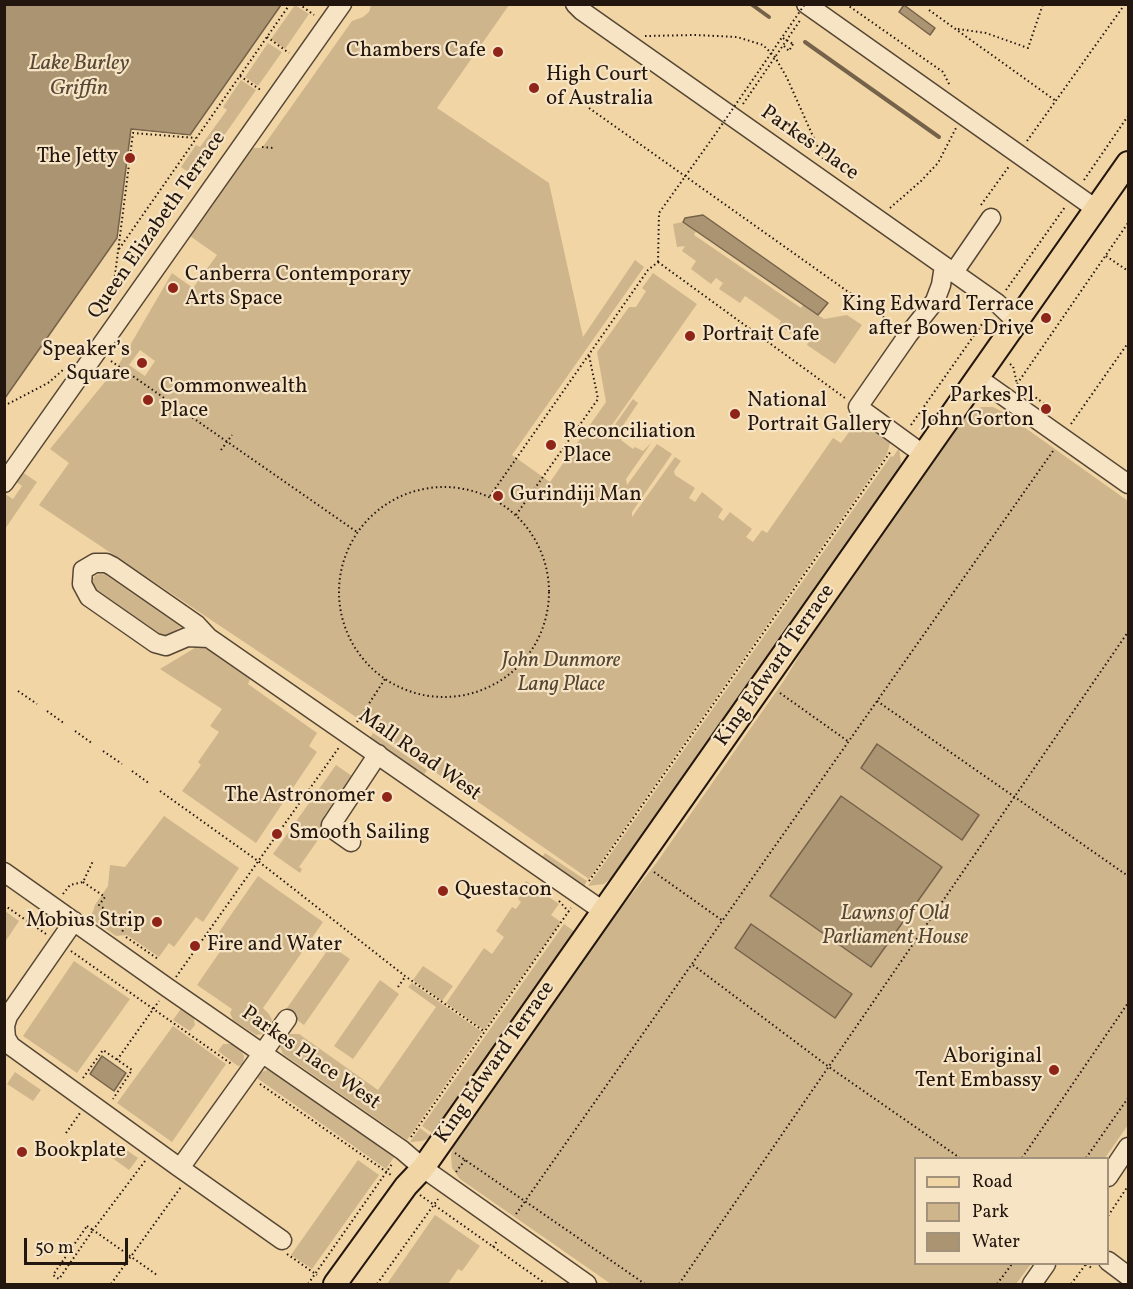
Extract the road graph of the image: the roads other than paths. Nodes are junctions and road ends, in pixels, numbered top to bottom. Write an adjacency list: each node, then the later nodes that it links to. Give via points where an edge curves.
1 (342, 4): 11 (street, Queen Elizabeth Terrace, via 322,20)
2 (575, 4): 7 (street, Parkes Place)
3 (806, 5): 5 (street)
4 (1128, 163): 5 (main road, King Edward Terrace)
5 (1096, 209): 8 (main road, King Edward Terrace)
6 (985, 213): 7 (street)
7 (949, 269): 8 (street, Parkes Place, via 997,303); 10 (street, via 934,301 858,407)
8 (1023, 313): 9 (main road, King Edward Terrace)
9 (978, 378): 10 (main road, King Edward Terrace); 12 (street)
10 (924, 454): 17 (main road, King Edward Terrace)
11 (4, 483)
12 (1128, 484)
13 (209, 638): 13 (street, Mall Road West, via 187,637 166,646 155,643 89,597 82,584 83,570 94,563 110,564 197,625); 14 (street, Mall Road West)
14 (378, 754): 15 (street, via 331,825); 17 (street, Mall Road West)
15 (351, 842)
16 (4, 872): 18 (street, Parkes Place West)
17 (603, 911): 22 (main road, King Edward Terrace)
18 (74, 921): 20 (street, Parkes Place West); 23 (street, via 8,1016 6,1038 11,1046)
19 (287, 1019): 20 (street)
20 (262, 1054): 22 (street, Parkes Place West); 23 (street)
21 (1128, 1147): 24 (street)
22 (423, 1168): 25 (main road, King Edward Terrace); 30 (street, Parkes Place West)
23 (184, 1172): 26 (street)
24 (1109, 1173)
25 (419, 1195): 28 (main road, King Edward Terrace); 29 (main road, King Edward Terrace)
26 (282, 1246)
27 (1045, 1265): 31 (street)
28 (325, 1279)
29 (351, 1284)
30 (587, 1284)
31 (1032, 1284)

